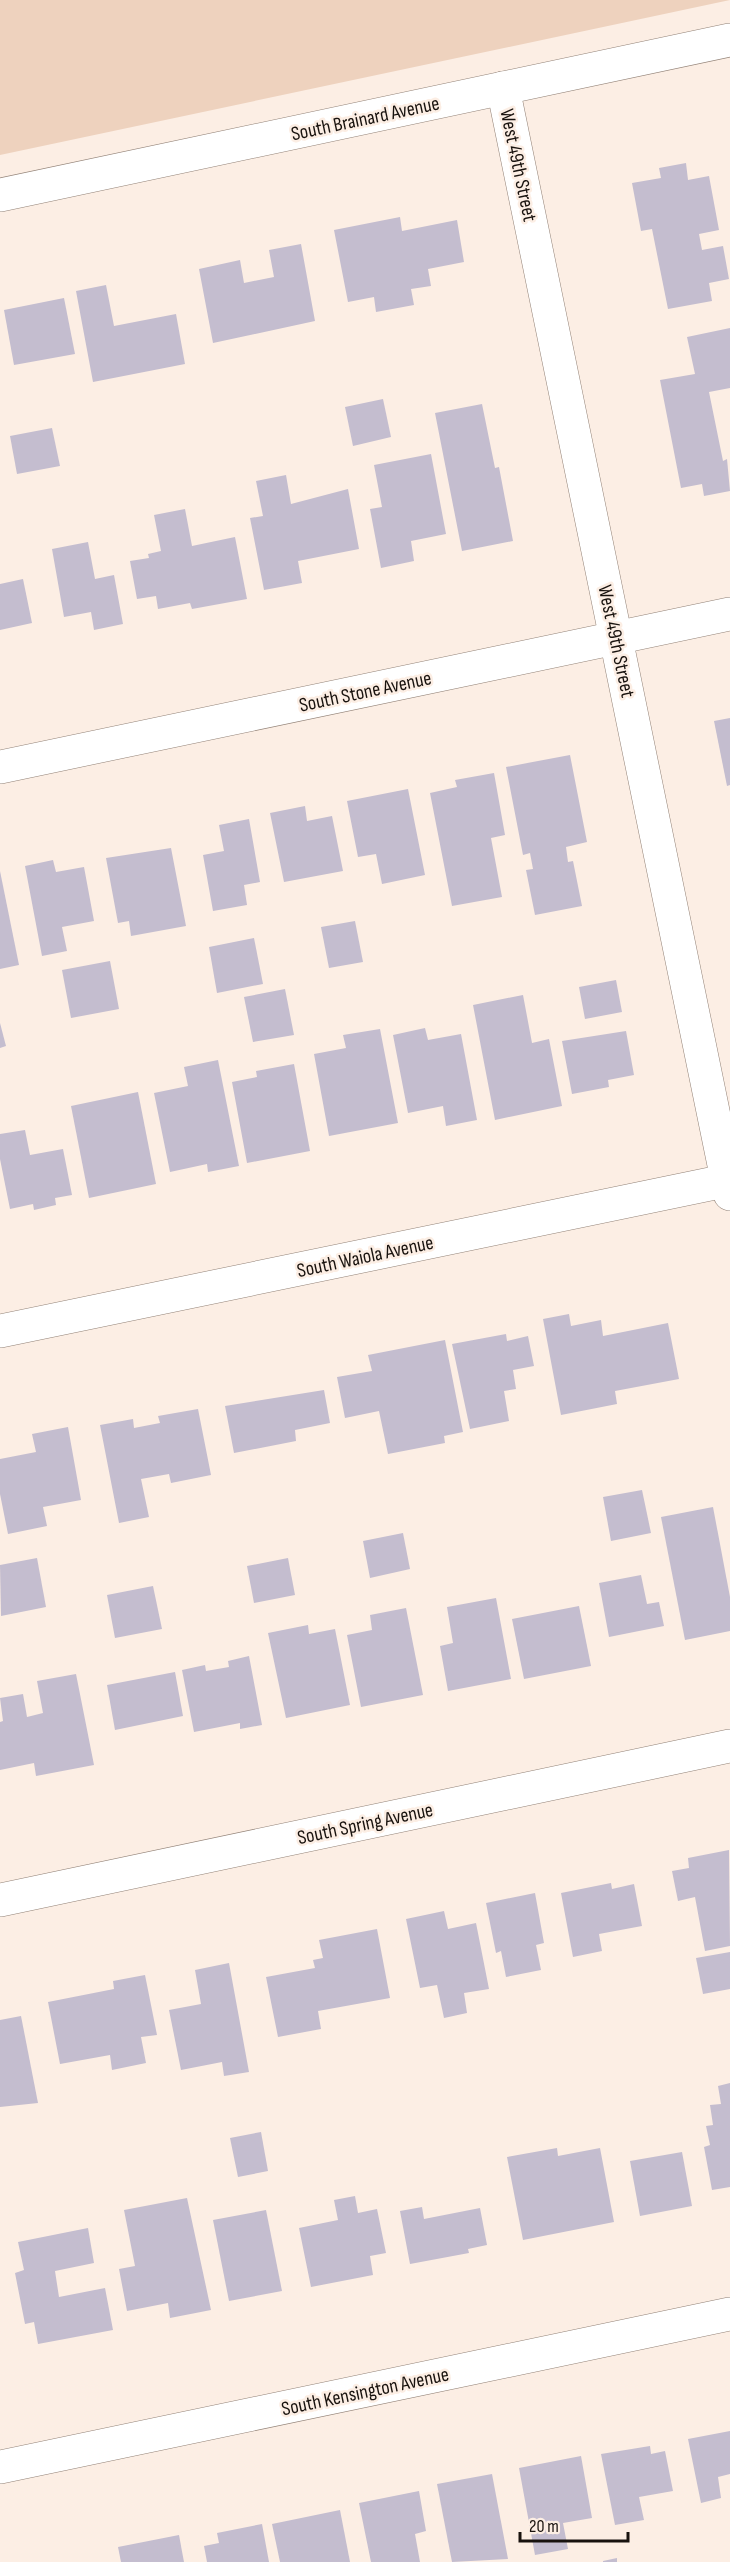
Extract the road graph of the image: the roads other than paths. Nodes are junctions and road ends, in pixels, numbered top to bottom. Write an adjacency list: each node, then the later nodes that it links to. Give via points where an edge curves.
1 (730, 40): 2 (street, South Brainard Avenue)
2 (502, 88): 3 (street, South Brainard Avenue); 5 (street, West 49th Street)
3 (0, 195)
4 (730, 615): 5 (street, South Stone Avenue)
5 (616, 639): 6 (street, South Stone Avenue); 7 (street, West 49th Street)
6 (0, 767)
7 (729, 1185): 8 (street, South Waiola Avenue)
8 (0, 1331)
9 (730, 1746): 10 (street, South Spring Avenue)
10 (0, 1900)
11 (730, 2314): 12 (street, South Kensington Avenue)
12 (0, 2467)

